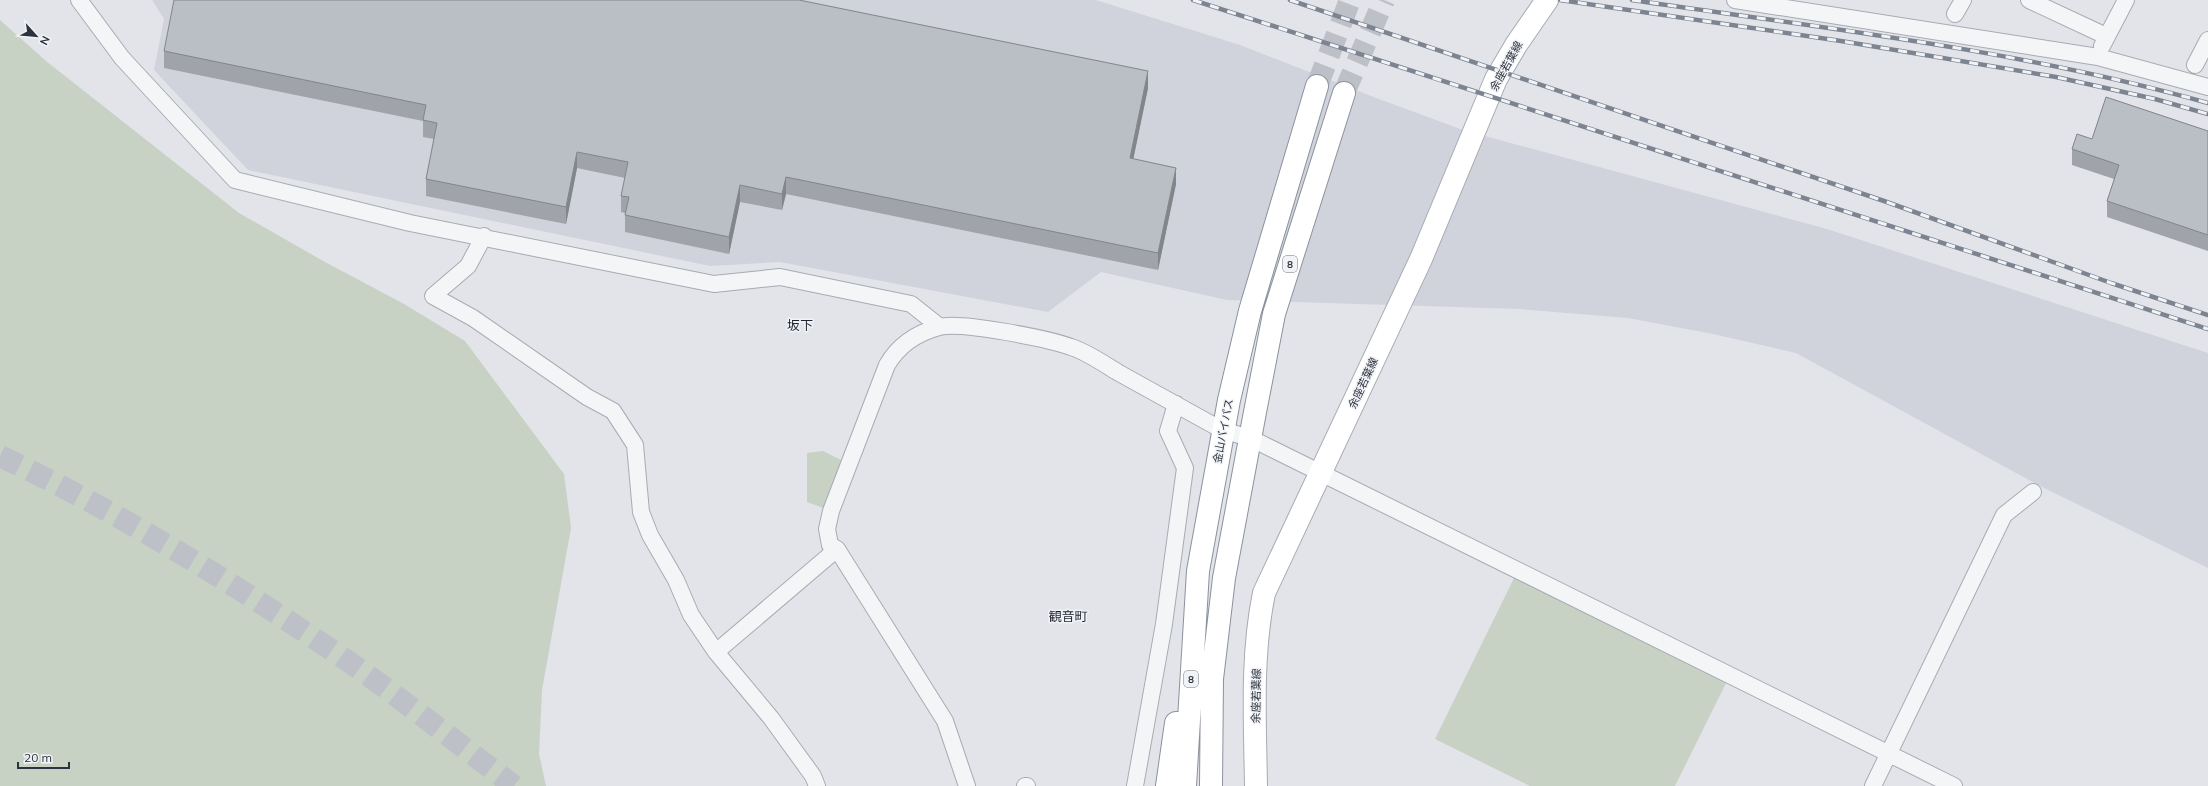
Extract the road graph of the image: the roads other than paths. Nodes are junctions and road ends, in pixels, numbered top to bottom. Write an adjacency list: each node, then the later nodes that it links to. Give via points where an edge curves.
1 (79, 0): 13 (street, via 122,58 235,180 410,222)
2 (1547, 0): 18 (main road, 余座若葉線, via 1496,80 1421,259)
3 (1734, 0): 8 (street)
4 (2029, 0): 6 (street)
5 (2126, 0): 6 (street)
6 (2106, 36): 8 (street)
7 (2208, 40): 9 (street)
8 (2098, 57): 11 (street)
9 (2195, 65)
10 (1317, 86): 16 (main road, 金山バイパス / 8, via 1250,311)
11 (2208, 87)
12 (1344, 93): 17 (main road, 8, via 1274,314)
13 (484, 236): 14 (street, via 714,284 780,277 911,304); 22 (street, via 468,266 433,296 473,318 587,397 613,411 634,445 641,512 650,535 676,580 691,615)
14 (940, 327): 15 (street, via 953,325 989,330 1071,347); 20 (street, via 907,342 887,365 831,511 827,529 830,545)
15 (1176, 404): 16 (street); 27 (street, via 1168,431 1185,468 1164,624)
16 (1223, 430): 17 (street); 21 (main road, 金山バイパス / 8)
17 (1250, 438): 18 (street); 23 (main road, 8, via 1224,578)
18 (1321, 474): 24 (street); 32 (main road, 余座若葉線, via 1264,593 1258,619)
19 (2033, 492): 24 (street, via 2004,515)
20 (838, 549): 22 (street); 26 (street, via 945,720)
21 (1198, 571): 28 (main road); 29 (main road, 金山バイパス / 8)
22 (716, 652): 25 (street, via 771,718 813,776)
23 (1212, 679): 30 (main road); 31 (main road, 8)
24 (1889, 754): 33 (street); 34 (street)
25 (817, 786)
26 (967, 786)
27 (1135, 786)
28 (1167, 786)
29 (1185, 786)
30 (1201, 786)
31 (1211, 786)
32 (1256, 786)
33 (1873, 786)
34 (1954, 786)

